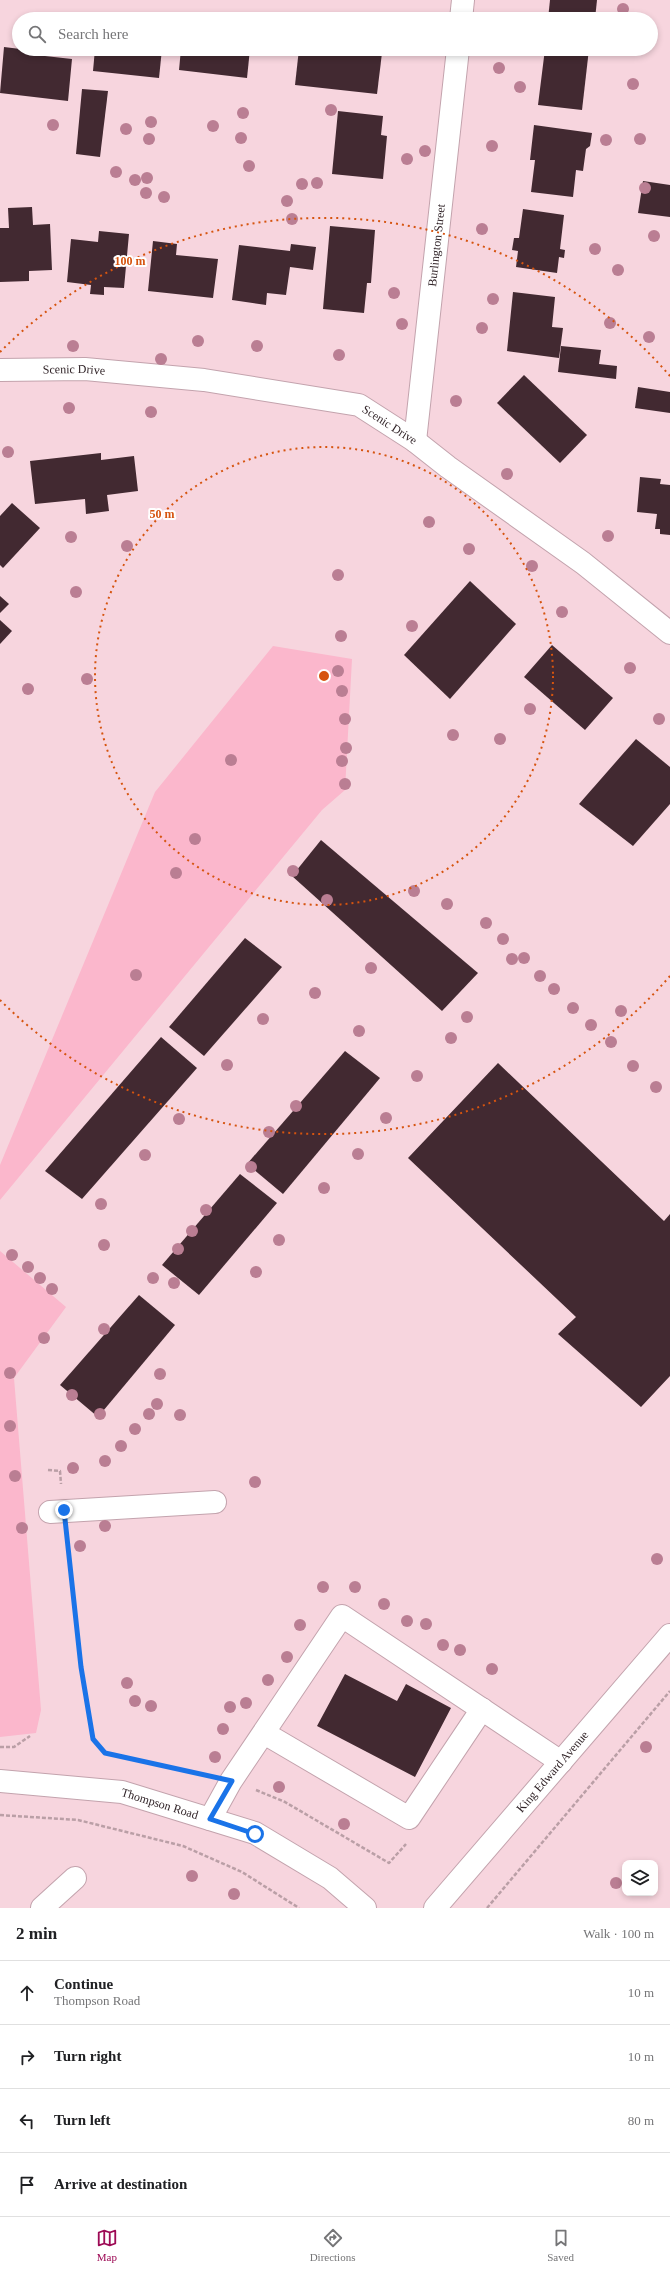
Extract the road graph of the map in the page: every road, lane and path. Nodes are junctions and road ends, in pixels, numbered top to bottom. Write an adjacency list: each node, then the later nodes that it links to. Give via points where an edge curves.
1 (463, 0): 2 (street)
2 (462, 12)
3 (457, 56): 5 (street, Burlington Street)
4 (0, 370): 5 (street, Scenic Drive, via 85,369 204,380 359,405)
5 (416, 440): 6 (street, Scenic Drive, via 448,467 583,563)
6 (670, 633)
7 (48, 1470): 9 (path, via 60,1471)
8 (215, 1502): 9 (street)
9 (57, 1511): 18 (path, via 93,1739 105,1753)
10 (670, 1635): 16 (street, King Edward Avenue)
11 (670, 1691): 27 (path)
12 (482, 1709): 13 (street, via 409,1818); 13 (street, via 342,1616); 16 (street)
13 (264, 1733): 18 (street)
14 (30, 1736): 15 (path, via 14,1747)
15 (0, 1747)
16 (561, 1762): 26 (street, King Edward Avenue)
17 (0, 1781): 20 (street, Thompson Road, via 122,1792)
18 (232, 1781): 20 (street); 21 (path, via 285,1802 389,1863)
19 (0, 1815): 24 (path, via 78,1820 183,1846 242,1872)
20 (210, 1819): 25 (street, Thompson Road, via 255,1834 330,1878)
21 (410, 1839)
22 (74, 1878): 23 (street)
23 (42, 1908)
24 (299, 1908)
25 (365, 1908)
26 (435, 1908)
27 (487, 1908)

